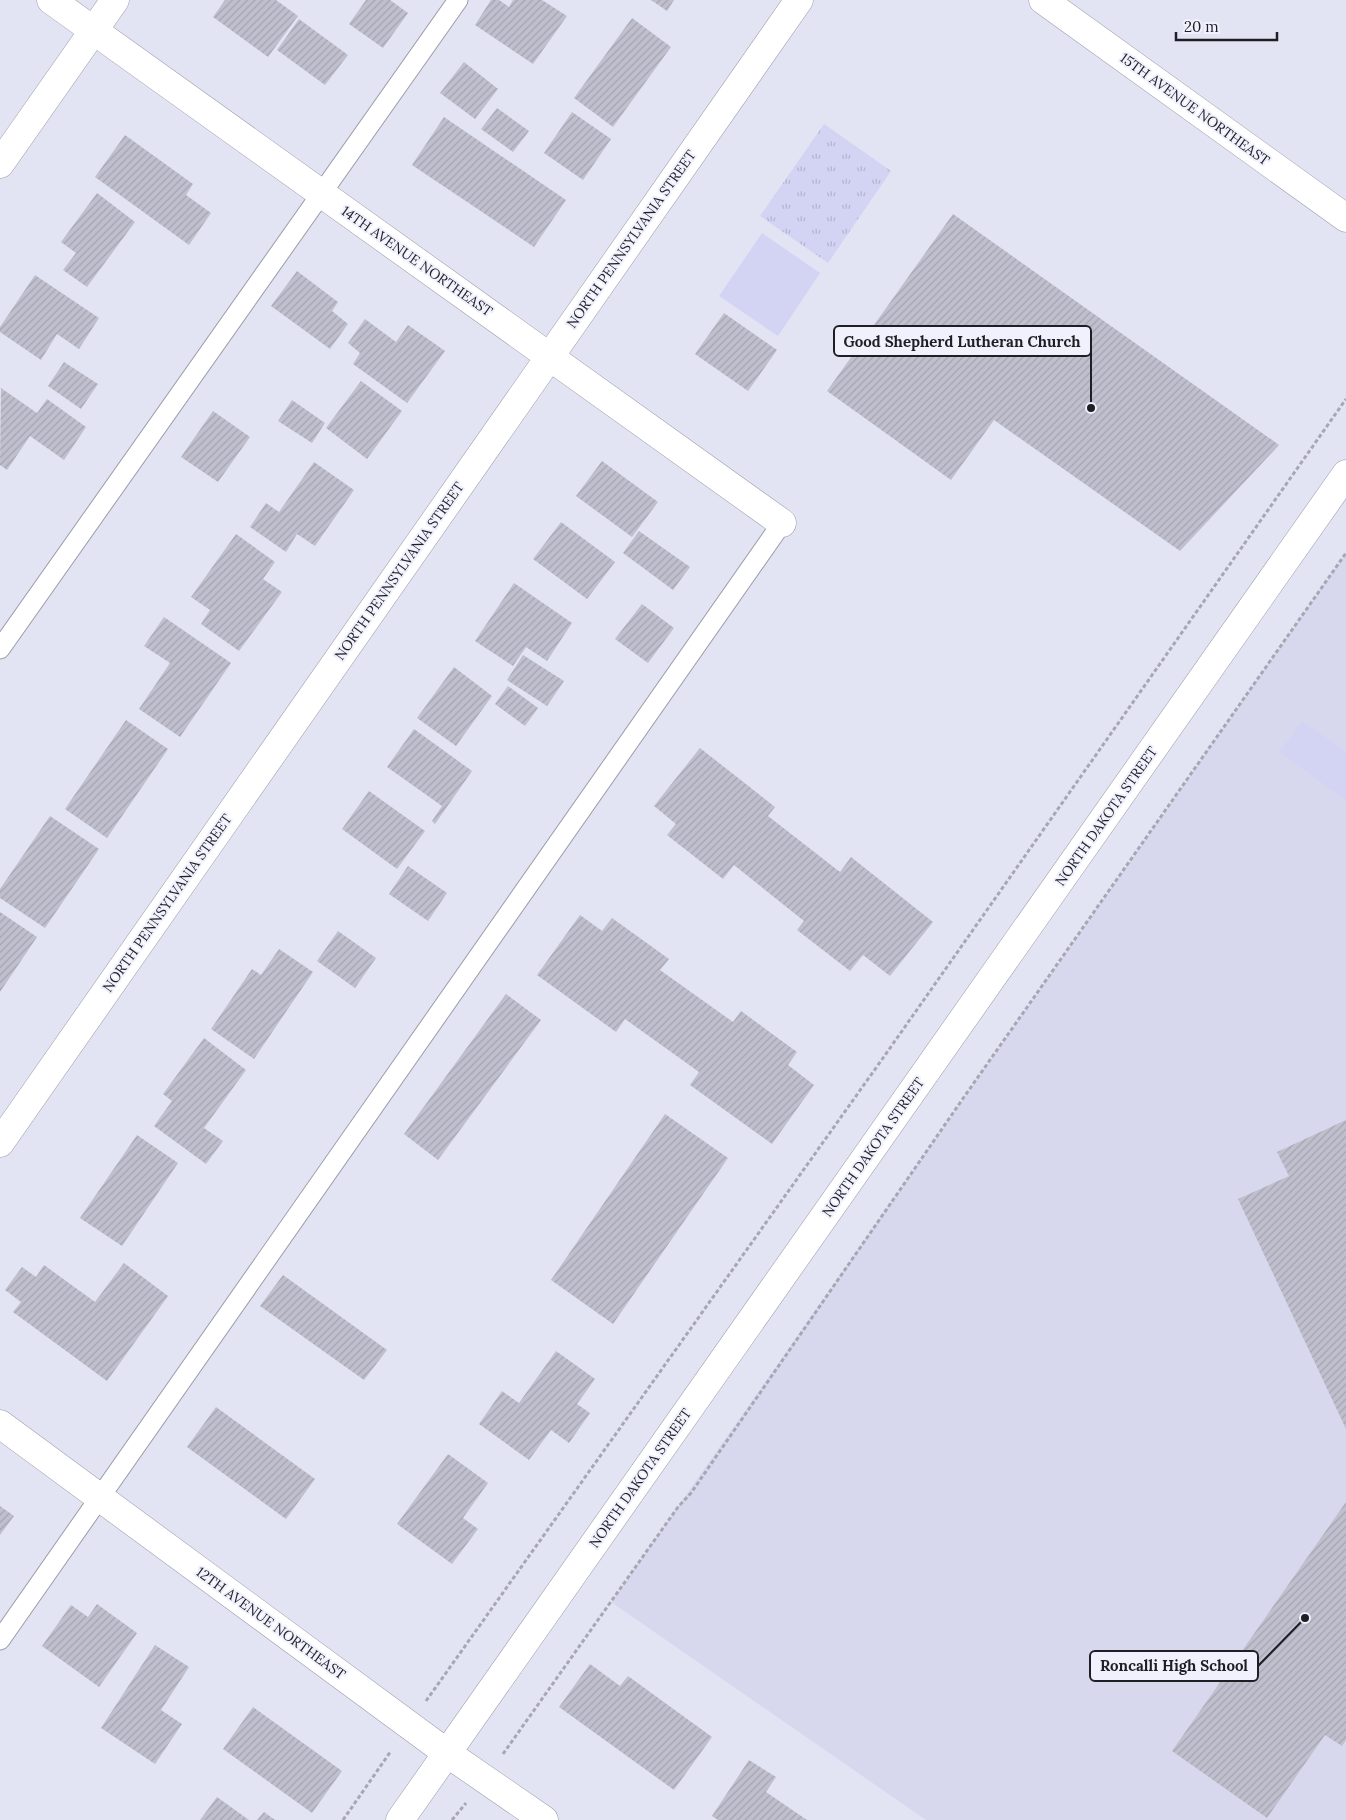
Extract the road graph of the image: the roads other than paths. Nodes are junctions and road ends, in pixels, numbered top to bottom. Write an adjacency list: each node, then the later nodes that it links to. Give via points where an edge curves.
1 (51, 0): 6 (street, 14TH AVENUE NORTHEAST)
2 (115, 0): 6 (street)
3 (458, 0): 8 (lane)
4 (799, 0): 10 (street, NORTH PENNSYLVANIA STREET)
5 (1043, 0): 9 (street, 15TH AVENUE NORTHEAST)
6 (94, 31): 7 (street); 8 (street, 14TH AVENUE NORTHEAST)
7 (0, 164)
8 (321, 193): 10 (street, 14TH AVENUE NORTHEAST); 13 (lane)
9 (1346, 218)
10 (549, 356): 12 (street, 14TH AVENUE NORTHEAST); 14 (street, NORTH PENNSYLVANIA STREET)
11 (1346, 474): 18 (street, NORTH DAKOTA STREET)
12 (782, 523): 16 (lane)
13 (0, 649)
14 (0, 1143)
15 (0, 1424): 16 (street, 12TH AVENUE NORTHEAST)
16 (99, 1496): 17 (lane); 18 (street, 12TH AVENUE NORTHEAST)
17 (0, 1640)
18 (448, 1753): 19 (street, NORTH DAKOTA STREET); 20 (street, 12TH AVENUE NORTHEAST)
19 (400, 1820)
20 (544, 1820)

